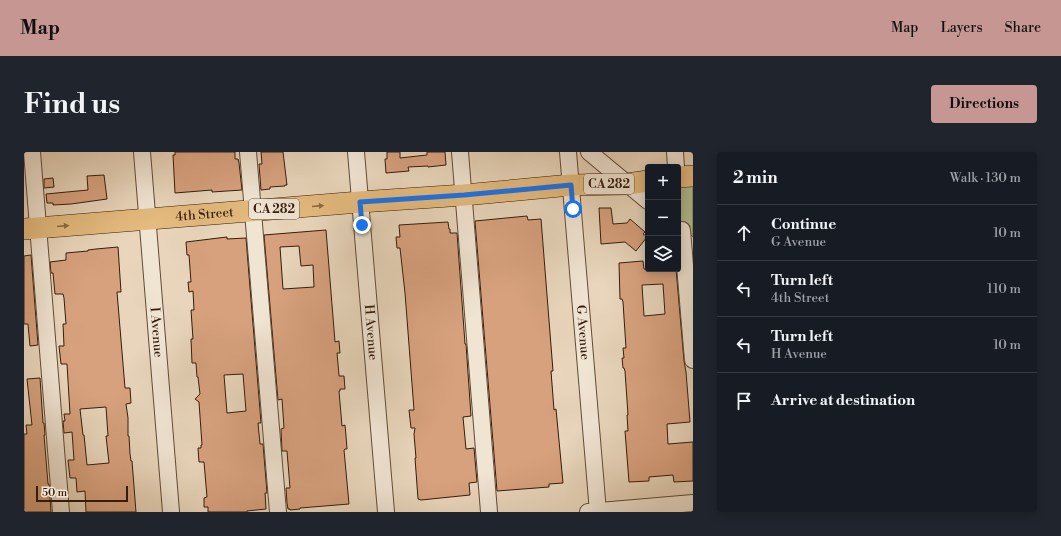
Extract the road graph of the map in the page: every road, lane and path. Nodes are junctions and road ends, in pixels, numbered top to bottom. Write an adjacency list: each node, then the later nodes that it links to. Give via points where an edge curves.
1 (32, 152): 20 (street)
2 (142, 152): 19 (street, I Avenue)
3 (248, 152): 18 (street)
4 (356, 152): 17 (street, H Avenue)
5 (460, 152): 15 (street)
6 (568, 152): 14 (street, G Avenue)
7 (589, 152): 13 (street)
8 (675, 152): 9 (street)
9 (676, 164)
10 (693, 176): 11 (main road)
11 (681, 177)
12 (645, 181): 13 (main road, 4th Street / CA 282)
13 (627, 184): 14 (main road, 4th Street / CA 282); 16 (street)
14 (571, 185): 15 (main road, 4th Street / CA 282); 29 (street, G Avenue)
15 (464, 195): 17 (main road, 4th Street / CA 282); 28 (street)
16 (647, 200)
17 (360, 202): 18 (main road, 4th Street / CA 282, one-way to 17); 27 (street, H Avenue)
18 (253, 211): 19 (main road, 4th Street / CA 282); 26 (street)
19 (148, 220): 20 (main road, 4th Street / CA 282, one-way to 19); 25 (street, I Avenue)
20 (31, 229): 24 (street)
21 (684, 232): 22 (street)
22 (693, 360)
23 (693, 503): 29 (street)
24 (61, 512)
25 (171, 512)
26 (278, 512)
27 (386, 512)
28 (489, 512)
29 (594, 512)

